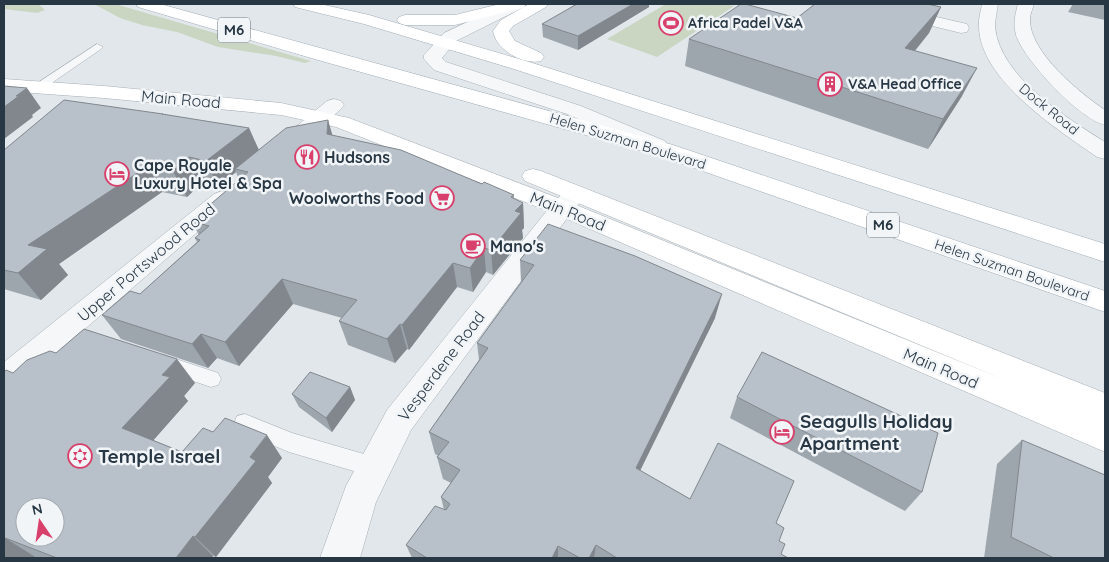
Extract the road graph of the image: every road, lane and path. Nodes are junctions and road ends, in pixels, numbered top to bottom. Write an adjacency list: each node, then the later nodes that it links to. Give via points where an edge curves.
1 (144, 4): 17 (main road, Helen Suzman Boulevard / M6)
2 (518, 4): 5 (main road, via 464,19 432,21 394,19); 9 (street)
3 (540, 4): 15 (main road, via 506,23 501,31 508,45 655,99)
4 (861, 4): 8 (street)
5 (305, 5): 9 (main road)
6 (988, 9): 18 (street, Dock Road, via 985,27 992,50 1009,75 1028,95)
7 (1024, 11): 16 (street, Dock Road, via 1023,28 1036,56 1066,88)
8 (961, 28)
9 (444, 42): 15 (main road); 17 (street, via 432,57 440,66 574,110)
10 (97, 47): 12 (lane)
11 (4, 70): 12 (main road, Main Road)
12 (46, 81): 13 (main road, Main Road); 14 (main road, Main Road, via 111,86 281,109)
13 (4, 85)
14 (327, 111): 19 (street); 21 (main road, Main Road, via 374,133)
15 (689, 118): 22 (main road)
16 (1105, 119)
17 (665, 150): 23 (main road, Helen Suzman Boulevard / M6)
18 (1105, 152)
19 (268, 161)
20 (237, 186): 25 (street, Upper Portswood Road)
21 (569, 200): 30 (main road, Main Road); 32 (main road, Main Road); 33 (street, Vesperdene Road, via 399,420)
22 (1105, 253)
23 (1105, 302)
24 (87, 340): 25 (lane)
25 (50, 341): 26 (street); 29 (street, Upper Portswood Road)
26 (4, 353)
27 (149, 358): 28 (lane)
28 (211, 379)
29 (4, 380)
30 (1105, 406)
31 (245, 423): 33 (lane, via 288,442)
32 (1105, 437)
33 (374, 467): 34 (street, Vesperdene Road, via 358,499)
34 (340, 558)

